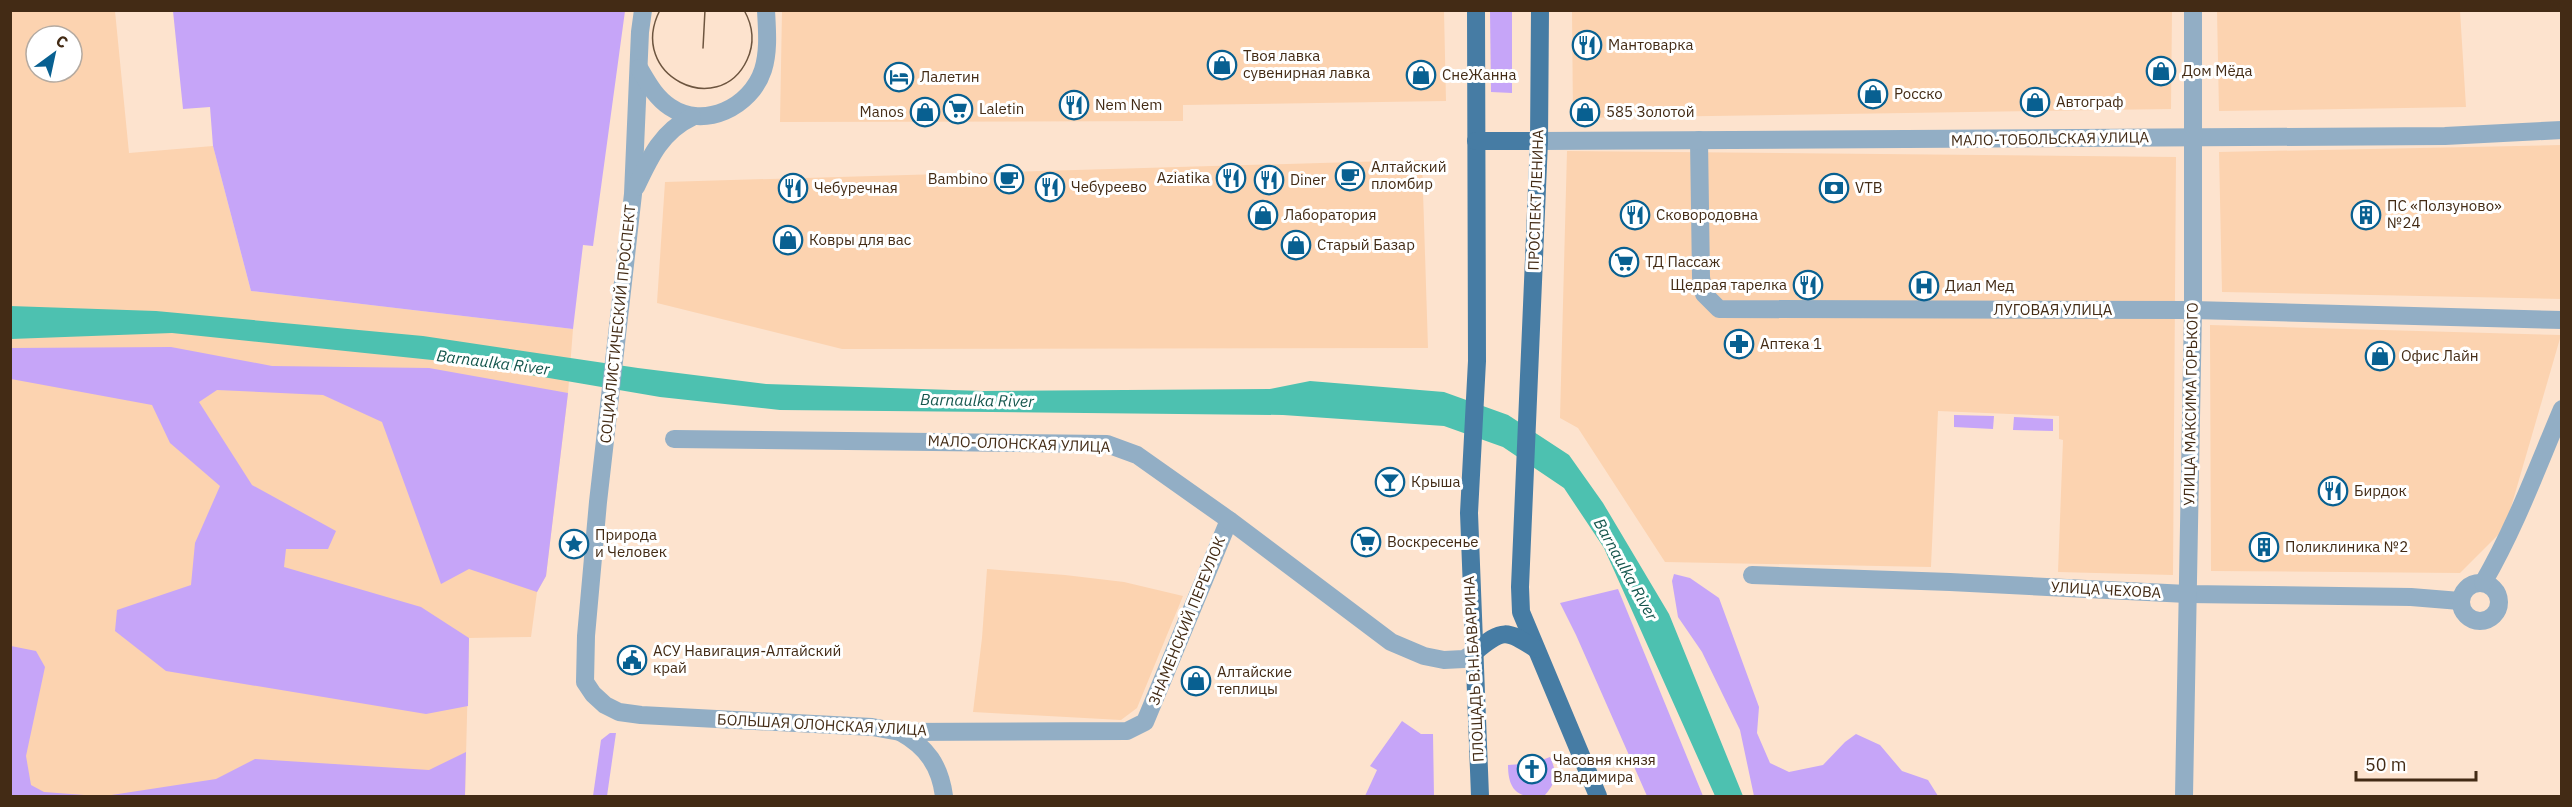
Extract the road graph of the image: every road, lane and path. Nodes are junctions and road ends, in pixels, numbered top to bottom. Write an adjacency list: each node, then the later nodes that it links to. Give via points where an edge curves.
1 (643, 10): 6 (street, СОЦИАЛИСТИЧЕСКИЙ ПРОСПЕКТ)
2 (766, 10): 7 (street, via 763,71 748,94 730,109 708,117)
3 (1476, 10): 11 (main road)
4 (1540, 10): 12 (main road, ПРОСПЕКТ ЛЕНИНА)
5 (2193, 10): 9 (street, УЛИЦА МАКСИМА ГОРЬКОГО)
6 (639, 68): 7 (street, via 653,93 671,108); 13 (street, СОЦИАЛИСТИЧЕСКИЙ ПРОСПЕКТ)
7 (692, 117): 13 (street, via 676,124 661,140)
8 (2562, 130): 9 (street, МАЛО-ТОБОЛЬСКАЯ УЛИЦА, via 2445,136)
9 (2192, 137): 10 (street, МАЛО-ТОБОЛЬСКАЯ УЛИЦА); 14 (street, УЛИЦА МАКСИМА ГОРЬКОГО)
10 (1699, 140): 12 (street, МАЛО-ТОБОЛЬСКАЯ УЛИЦА); 14 (street, ЛУГОВАЯ УЛИЦА, via 1701,277 1704,294 1719,309)
11 (1476, 141): 12 (main road); 24 (main road, ПЛОЩАДЬ В.Н.БАВАРИНА, via 1477,361 1468,513)
12 (1539, 141): 23 (main road, ПРОСПЕКТ ЛЕНИНА, via 1521,612)
13 (633, 194): 25 (street, СОЦИАЛИСТИЧЕСКИЙ ПРОСПЕКТ, via 606,428 585,681 605,705)
14 (2193, 310): 15 (street, ЛУГОВАЯ УЛИЦА); 21 (street, УЛИЦА МАКСИМА ГОРЬКОГО)
15 (2562, 320)
16 (2562, 410): 20 (street, via 2506,541)
17 (674, 439): 18 (street, МАЛО-ОЛОНСКАЯ УЛИЦА, via 1107,444 1137,455)
18 (1229, 520): 24 (street, МАЛО-ОЛОНСКАЯ УЛИЦА, via 1391,642 1444,660 1464,659); 26 (street, ЗНАМЕНСКИЙ ПЕРЕУЛОК)
19 (1752, 575): 21 (street, УЛИЦА ЧЕХОВА)
20 (2483, 583): 22 (street, via 2470,586); 22 (street, via 2493,588 2499,598 2492,618 2473,620 2464,613)
21 (2187, 594): 22 (street, УЛИЦА ЧЕХОВА); 33 (street, УЛИЦА МАКСИМА ГОРЬКОГО)
22 (2460, 601)
23 (1536, 649): 24 (main road, via 1514,634 1501,634); 28 (main road)
24 (1475, 652): 30 (main road, ПЛОЩАДЬ В.Н.БАВАРИНА)
25 (641, 715): 27 (street, БОЛЬШАЯ ОЛОНСКАЯ УЛИЦА, via 872,727)
26 (1145, 722): 27 (street, БОЛЬШАЯ ОЛОНСКАЯ УЛИЦА, via 1127,730)
27 (900, 732): 29 (street, via 925,750 936,765)
28 (1589, 776): 31 (main road); 32 (main road)
29 (944, 796)
30 (1480, 796)
31 (1581, 796)
32 (1598, 796)
33 (2184, 796)

